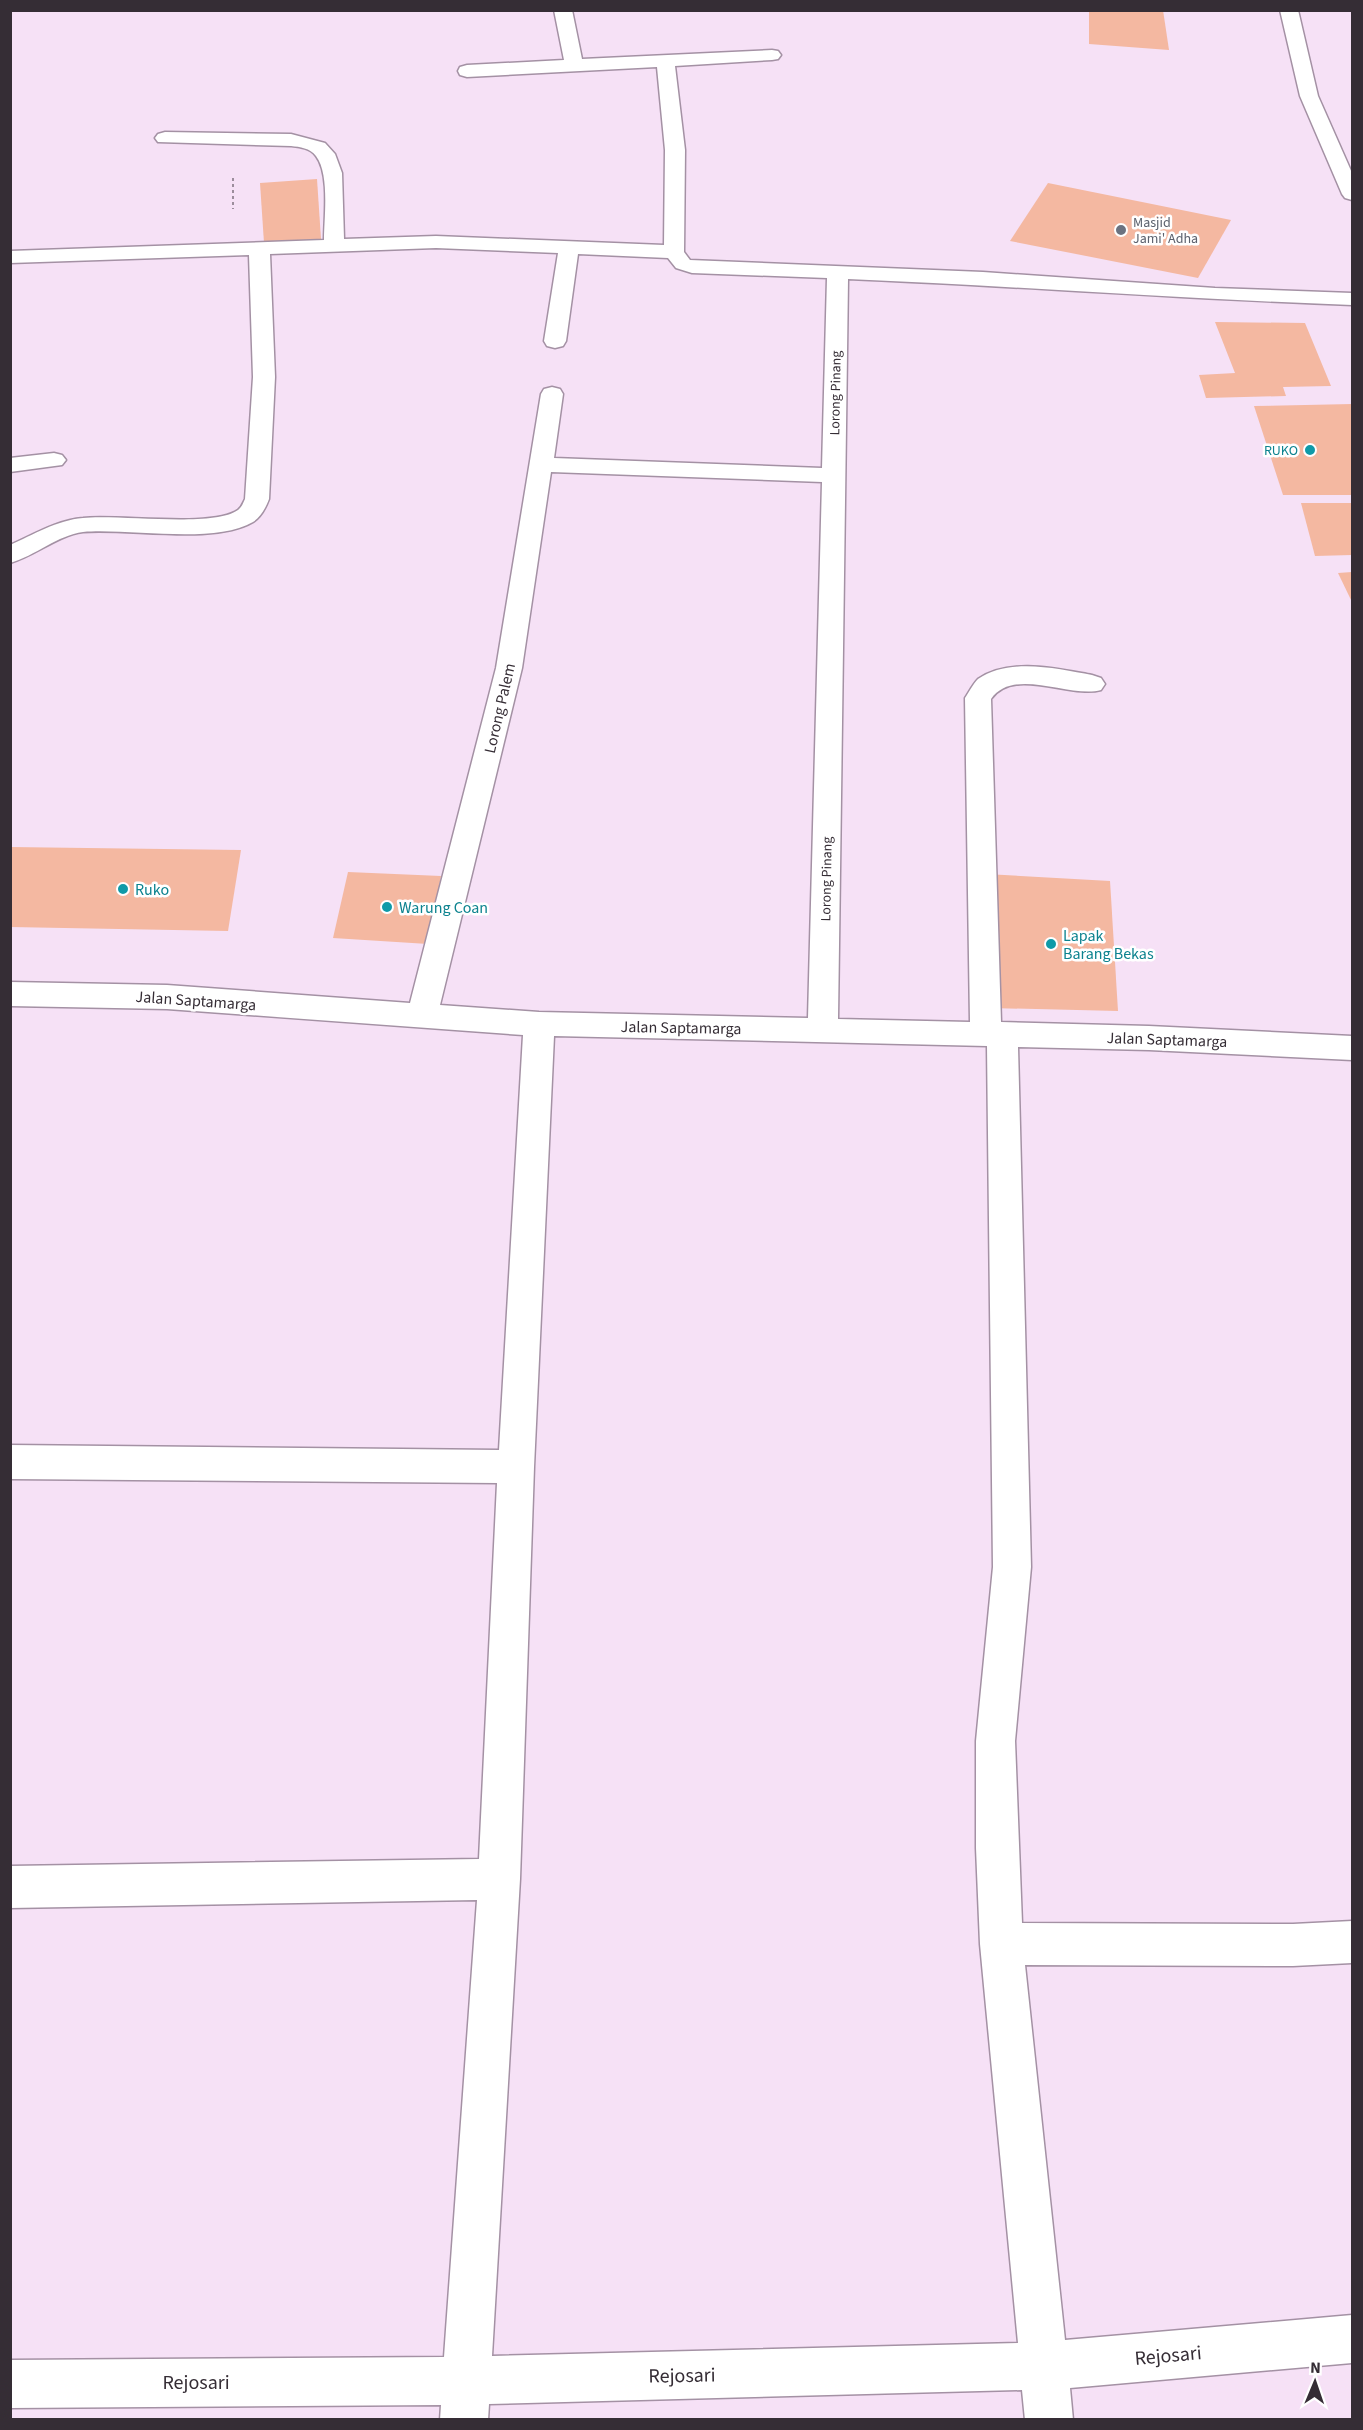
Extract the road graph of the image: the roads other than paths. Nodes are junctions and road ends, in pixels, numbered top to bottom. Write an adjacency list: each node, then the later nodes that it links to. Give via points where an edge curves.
1 (563, 10): 5 (street)
2 (1288, 10): 8 (street, via 1309,96)
3 (772, 55): 4 (street)
4 (665, 59): 5 (street); 12 (street, via 675,150)
5 (574, 65): 6 (street)
6 (467, 71)
7 (165, 138): 9 (street, via 291,140 318,148 325,154 333,175)
8 (1353, 194)
9 (334, 246): 10 (street, via 436,242); 11 (street)
10 (569, 247): 12 (street); 16 (street)
11 (259, 249): 13 (street); 22 (street, via 264,377 254,507 244,517 210,525 82,525)
12 (675, 252): 14 (street, via 675,257 692,267)
13 (10, 257)
14 (838, 272): 15 (street); 21 (street, Lorong Pinang)
15 (1353, 299)
16 (555, 342)
17 (552, 393): 20 (street, Lorong Palem)
18 (54, 460): 19 (street)
19 (10, 465)
20 (540, 465): 21 (street); 25 (street, Lorong Palem, via 509,668)
21 (834, 474): 27 (street, Lorong Pinang)
22 (10, 555)
23 (1092, 684): 28 (street, via 1017,676 987,684 978,698)
24 (10, 994): 25 (street, Jalan Saptamarga, via 167,997)
25 (422, 1017): 26 (street, Jalan Saptamarga)
26 (539, 1024): 27 (street, Jalan Saptamarga); 31 (street)
27 (823, 1030): 28 (street, Jalan Saptamarga)
28 (994, 1033): 29 (street, Jalan Saptamarga); 35 (street, via 1012,1567 995,1765)
29 (1353, 1048)
30 (10, 1462): 31 (street)
31 (516, 1467): 32 (street)
32 (500, 1879): 33 (street); 39 (street)
33 (10, 1887)
34 (1353, 1942): 35 (street, via 1293,1946)
35 (1001, 1944): 37 (street)
36 (1353, 2339): 37 (street, Rejosari)
37 (1044, 2366): 39 (street, Rejosari); 40 (street)
38 (10, 2384): 39 (street, Rejosari)
39 (465, 2400)
40 (1049, 2420)

